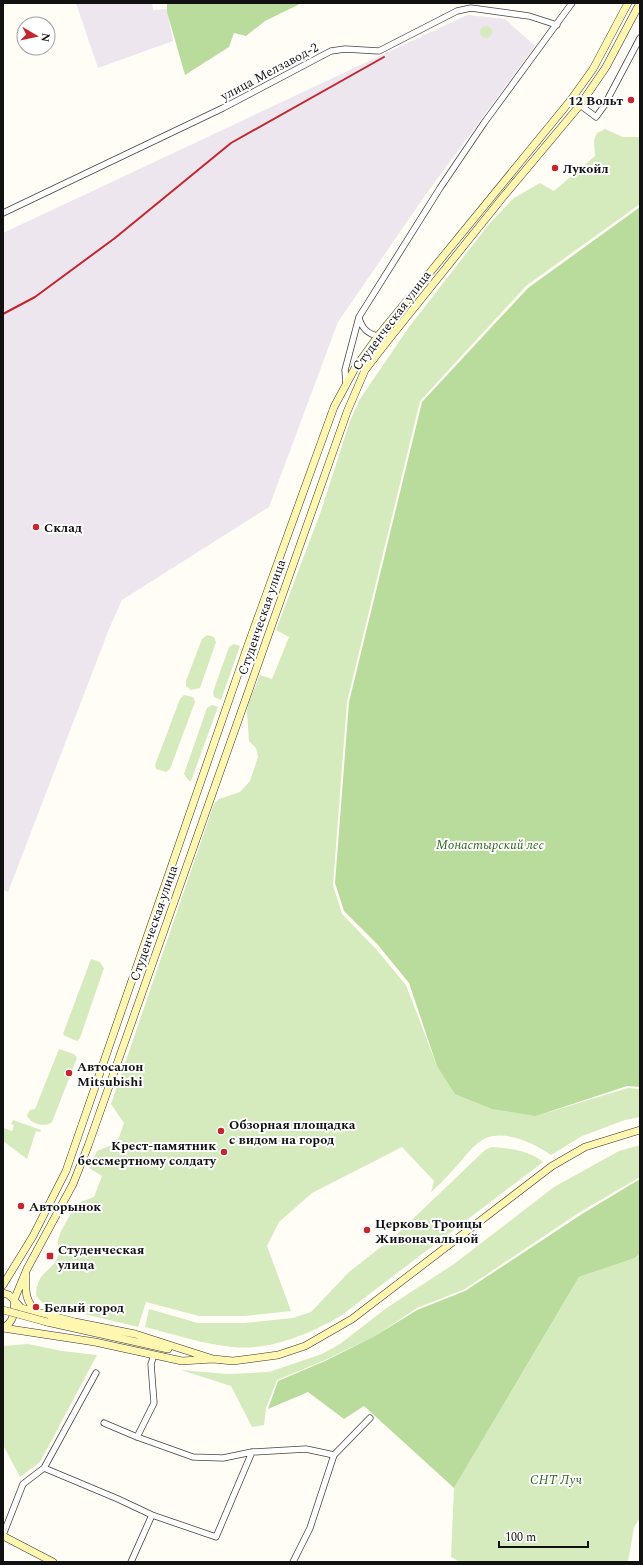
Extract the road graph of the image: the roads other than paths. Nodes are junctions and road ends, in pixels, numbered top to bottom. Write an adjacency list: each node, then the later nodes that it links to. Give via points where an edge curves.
1 (572, 3): 4 (street)
2 (628, 3): 6 (main road, Студенческая улица, via 593,69)
3 (640, 3): 7 (main road, Студенческая улица, via 606,67)
4 (557, 25): 8 (street, улица Мелзавод-2, via 529,16 471,8 457,11 378,51 331,51 223,108); 9 (street, via 448,175)
5 (640, 38): 7 (street, via 596,117)
6 (570, 101): 7 (main road); 10 (main road, Студенческая улица)
7 (580, 105): 14 (main road, Студенческая улица, via 365,370 344,419 88,1146)
8 (3, 213)
9 (359, 318): 10 (street, via 362,327 371,335); 11 (street, via 345,370)
10 (378, 336): 11 (main road, Студенческая улица)
11 (346, 384): 13 (main road, Студенческая улица, via 334,408 248,645 66,1171)
12 (640, 1130): 25 (main road, via 585,1147 552,1166 352,1319 326,1336 278,1355 233,1361)
13 (48, 1209): 14 (main road); 15 (main road, Студенческая улица)
14 (58, 1214): 16 (main road, Студенческая улица)
15 (17, 1262): 17 (main road); 18 (main road, Студенческая улица)
16 (27, 1268): 20 (main road, Студенческая улица); 22 (main road, via 25,1297)
17 (3, 1279)
18 (3, 1285)
19 (3, 1293): 20 (main road)
20 (14, 1300): 22 (main road, via 21,1308); 23 (main road, Студенческая улица, via 14,1317)
21 (3, 1310): 25 (main road, bridge)
22 (40, 1313): 25 (main road, via 135,1334)
23 (3, 1328): 24 (main road)
24 (154, 1355): 25 (main road, via 182,1361); 29 (street, via 154,1403)
25 (213, 1359)
26 (96, 1373): 32 (street)
27 (370, 1418): 31 (street)
28 (104, 1423): 29 (street)
29 (137, 1437): 30 (street, via 193,1457 223,1458)
30 (252, 1452): 31 (street, via 306,1449); 33 (street, via 216,1537)
31 (334, 1455): 37 (street, via 310,1528)
32 (44, 1468): 33 (street); 34 (street, via 23,1484)
33 (152, 1515): 36 (street)
34 (3, 1535): 35 (main road)
35 (53, 1562)
36 (132, 1562)
37 (293, 1562)

